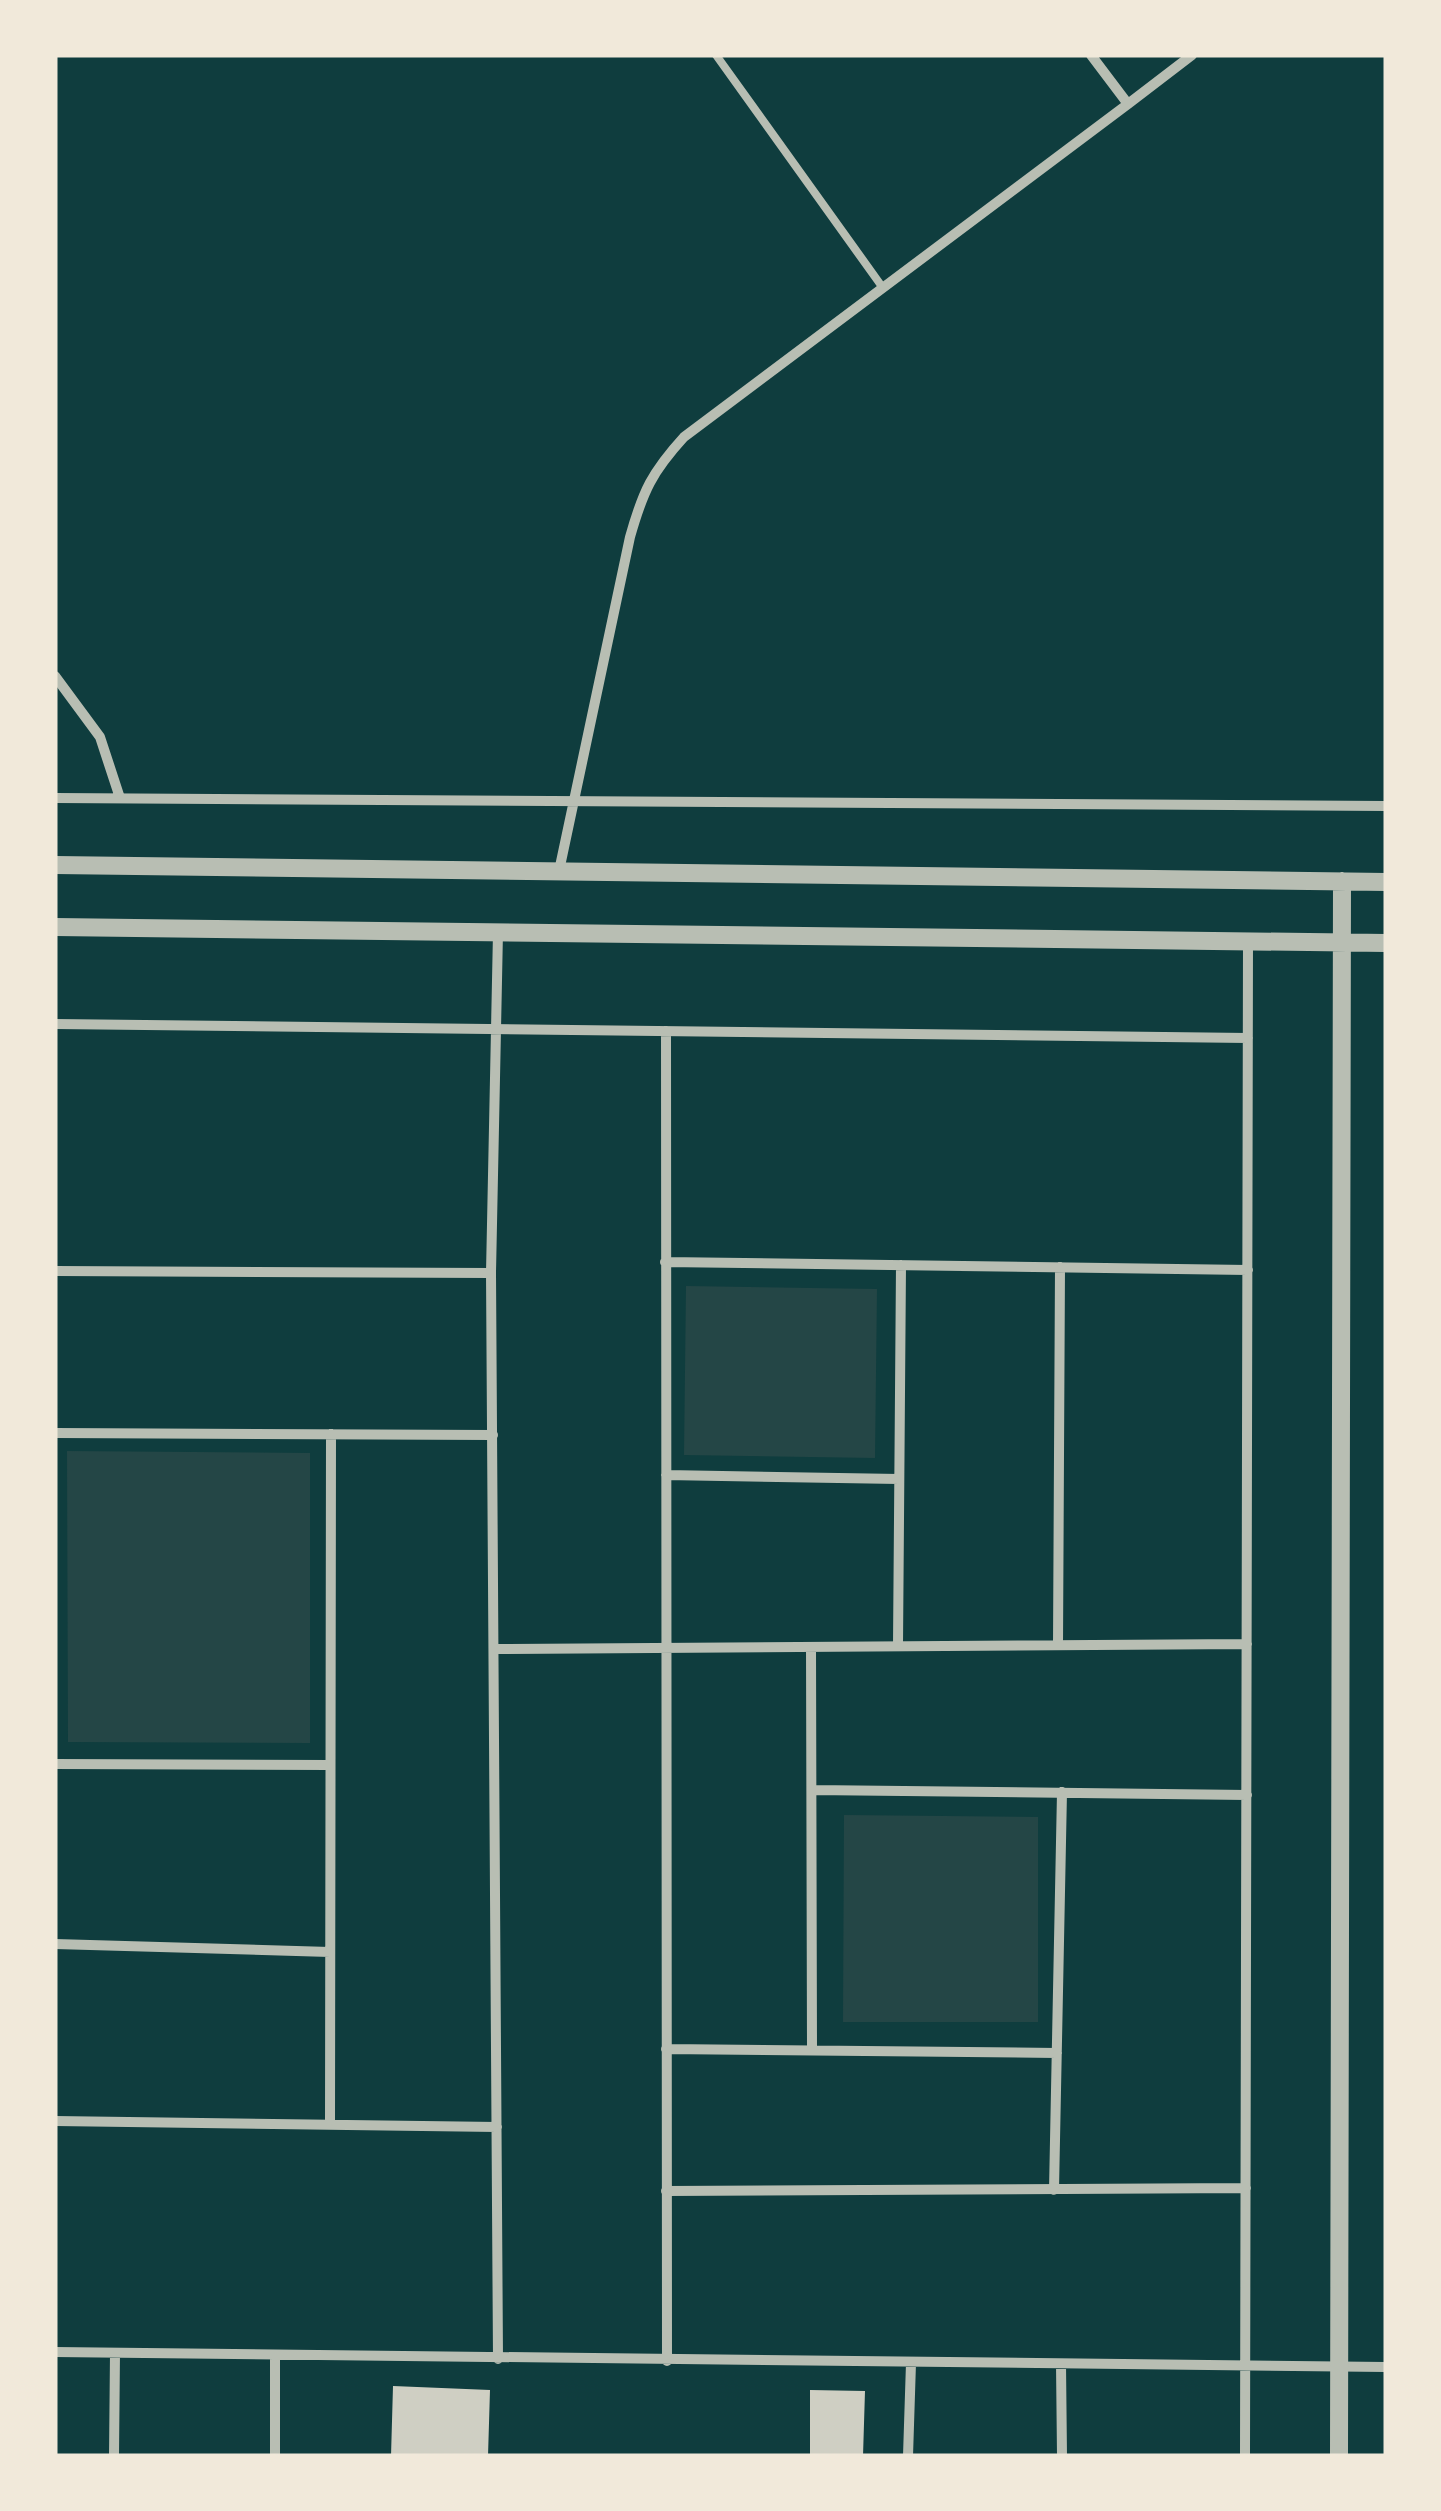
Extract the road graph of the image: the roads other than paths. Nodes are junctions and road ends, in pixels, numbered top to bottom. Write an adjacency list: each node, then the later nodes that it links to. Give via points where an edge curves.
1 (716, 55): 5 (lane)
2 (1091, 55): 4 (street)
3 (1192, 55): 4 (street)
4 (1128, 104): 5 (street)
5 (883, 288): 9 (street, via 684,437 657,467 630,537)
6 (55, 676): 8 (street, via 100,737)
7 (55, 798): 8 (street)
8 (120, 798): 9 (street)
9 (573, 803): 10 (street); 12 (street)
10 (1386, 806)
11 (55, 865): 12 (street)
12 (559, 872): 13 (street)
13 (1342, 881): 14 (street); 18 (street)
14 (1386, 882)
15 (55, 927): 16 (street)
16 (498, 932): 17 (street); 21 (street)
17 (1248, 940): 18 (street); 23 (street)
18 (1342, 942): 19 (street); 65 (street)
19 (1386, 942)
20 (55, 1024): 21 (street)
21 (496, 1029): 22 (street); 29 (street)
22 (666, 1031): 23 (street); 24 (street)
23 (1248, 1038): 27 (street)
24 (665, 1262): 25 (street); 33 (street)
25 (900, 1265): 26 (street); 34 (street)
26 (1060, 1267): 27 (street); 36 (street)
27 (1248, 1270): 35 (street)
28 (55, 1271): 29 (street)
29 (491, 1273): 32 (street)
30 (55, 1433): 31 (street)
31 (331, 1434): 32 (street); 42 (street)
32 (492, 1435): 40 (street)
33 (666, 1475): 34 (street); 39 (street)
34 (899, 1479): 37 (street)
35 (1247, 1644): 36 (street); 45 (street)
36 (1058, 1645): 37 (street)
37 (898, 1646): 38 (street)
38 (812, 1647): 39 (street); 43 (street)
39 (666, 1648): 40 (street); 48 (street)
40 (494, 1649): 53 (street)
41 (55, 1764): 42 (street)
42 (330, 1765): 47 (street)
43 (812, 1790): 44 (street); 49 (street)
44 (1062, 1792): 45 (street); 50 (street)
45 (1247, 1795): 54 (street)
46 (55, 1944): 47 (street)
47 (330, 1952): 52 (street)
48 (666, 2049): 49 (street); 56 (street)
49 (812, 2050): 50 (street)
50 (1057, 2053): 55 (street)
51 (55, 2121): 52 (street)
52 (330, 2125): 53 (street)
53 (496, 2127): 60 (street)
54 (1246, 2188): 55 (street); 64 (street)
55 (1054, 2190): 56 (street)
56 (666, 2192): 61 (street)
57 (55, 2352): 58 (street)
58 (115, 2353): 59 (street); 67 (street)
59 (275, 2356): 60 (street); 68 (street)
60 (498, 2359): 61 (street)
61 (667, 2361): 62 (street)
62 (911, 2363): 63 (street); 69 (street)
63 (1061, 2364): 64 (street); 70 (street)
64 (1246, 2365): 65 (street); 71 (street)
65 (1339, 2366): 66 (street); 72 (street)
66 (1386, 2367)
67 (114, 2456)
68 (274, 2456)
69 (908, 2456)
70 (1062, 2456)
71 (1245, 2456)
72 (1339, 2456)

